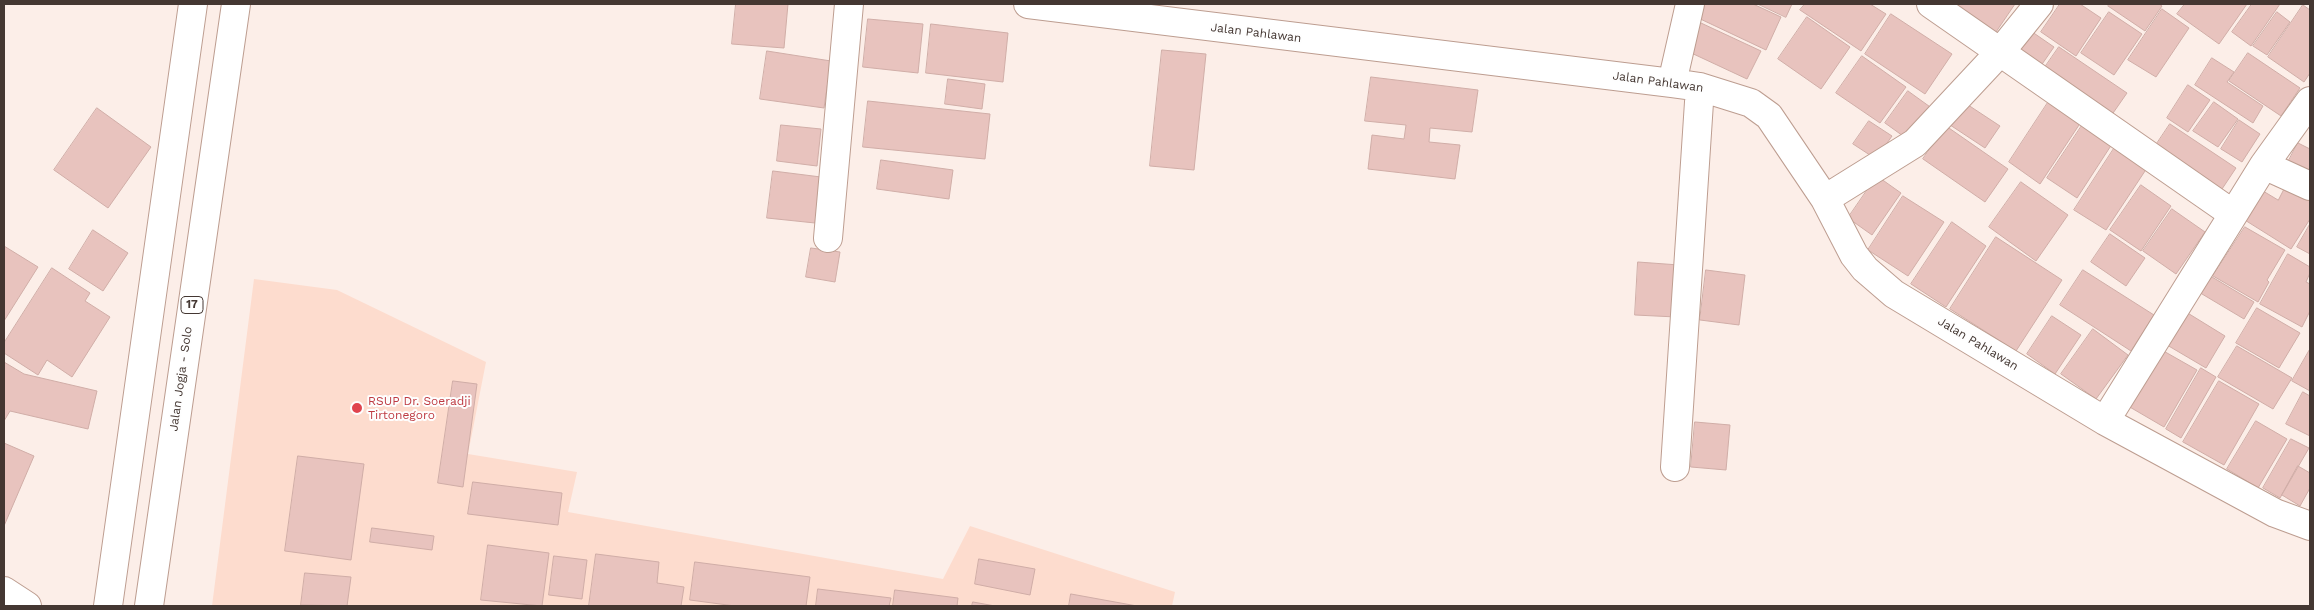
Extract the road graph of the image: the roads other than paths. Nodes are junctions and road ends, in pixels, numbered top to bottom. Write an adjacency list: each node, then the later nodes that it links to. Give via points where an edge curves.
1 (193, 4): 23 (main road)
2 (236, 4): 24 (main road, Jalan Jogja - Solo / 17)
3 (849, 4): 17 (main road)
4 (1028, 4): 8 (main road, Jalan Pahlawan)
5 (1690, 4): 10 (main road)
6 (1931, 4): 9 (main road)
7 (2039, 4): 9 (main road)
8 (1188, 14): 10 (main road, Jalan Pahlawan)
9 (2001, 51): 15 (main road, via 1915,143); 16 (main road)
10 (1672, 83): 11 (main road, Jalan Pahlawan)
11 (1700, 87): 15 (main road, Jalan Pahlawan, via 1751,103 1769,116); 19 (main road)
12 (2310, 101): 13 (main road)
13 (2264, 165): 14 (main road); 16 (main road)
14 (2310, 186)
15 (1825, 199): 18 (main road, Jalan Pahlawan, via 1854,255 1894,294)
16 (2233, 214): 18 (main road)
17 (828, 238)
18 (2105, 421): 20 (main road, Jalan Pahlawan, via 2276,513)
19 (1675, 467)
20 (2310, 526)
21 (4, 591): 22 (main road)
22 (27, 606)
23 (108, 606)
24 (149, 606)

